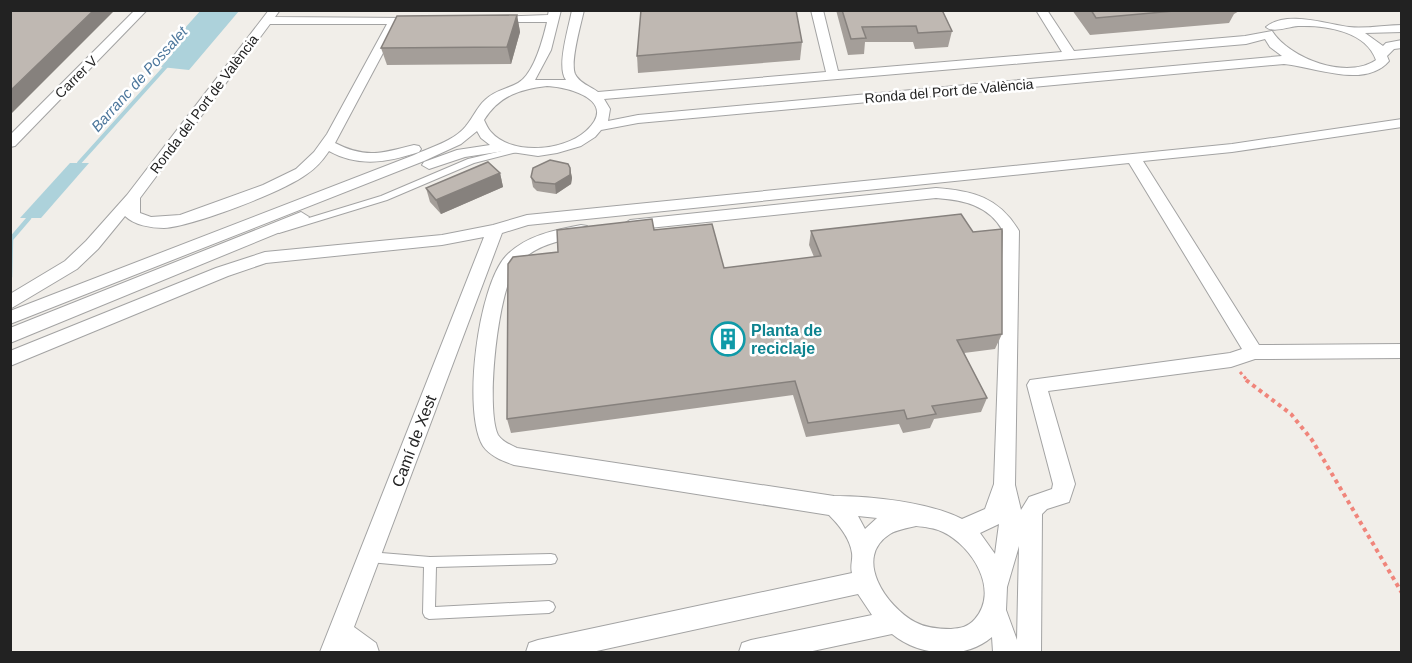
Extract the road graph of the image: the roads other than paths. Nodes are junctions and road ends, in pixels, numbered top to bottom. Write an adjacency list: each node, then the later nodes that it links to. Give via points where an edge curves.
1 (142, 10): 26 (street, Carrer V)
2 (578, 10): 21 (street, via 567,64 569,75)
3 (817, 10): 19 (street)
4 (1041, 10): 17 (street)
5 (1300, 10): 11 (street)
6 (554, 14): 8 (street); 20 (street, via 545,53)
7 (271, 16): 9 (street); 30 (street, Ronda del Port de València)
8 (484, 19)
9 (395, 20): 10 (street); 27 (street)
10 (417, 20)
11 (1322, 23): 12 (street, Ronda del Port de València, via 1283,22); 14 (street)
12 (1271, 26): 17 (street, Ronda del Port de València, via 1246,40); 18 (street, via 1272,44)
13 (1401, 28): 14 (street)
14 (1348, 30): 16 (street, via 1375,45)
15 (1401, 44): 16 (street, via 1390,46)
16 (1382, 54): 18 (street, via 1379,65 1364,71)
17 (1071, 56): 19 (street, Ronda del Port de València)
18 (1302, 62): 25 (street, Ronda del Port de València, via 1284,60 638,119)
19 (833, 77): 22 (street, Ronda del Port de València)
20 (523, 86): 21 (street, via 548,82); 24 (street, via 495,97)
21 (581, 88): 22 (street)
22 (595, 96): 25 (street, via 603,109)
23 (1401, 123): 29 (street)
24 (473, 126): 27 (street, via 402,153 374,158 347,155); 28 (street, via 486,138); 34 (street, via 463,137 419,158)
25 (596, 127): 28 (street, via 587,136 562,147 532,152)
26 (10, 143)
27 (327, 144): 30 (street, via 302,171 282,182 194,216 154,223 140,220 132,215)
28 (508, 148): 32 (lane, via 384,198); 32 (street, via 462,153)
29 (1134, 159): 31 (street, via 526,220); 37 (street)
30 (132, 198): 33 (street, Ronda del Port de València, via 71,265)
31 (495, 230): 38 (street, via 396,246 265,258); 44 (street, Camí de Xest)
32 (262, 233): 35 (street)
33 (10, 303)
34 (10, 318)
35 (10, 336)
36 (1401, 351): 37 (street)
37 (1254, 352): 58 (street, via 1231,360 1037,385 1064,484 1061,495 1039,501 1031,512)
38 (10, 359)
39 (1005, 484): 40 (street, via 1011,231 998,212 978,200 936,193 581,230 552,235 528,246 509,263 496,291 488,323 485,418 488,436 495,447 514,456); 42 (street, via 997,514); 48 (street, via 1011,504 1007,560)
40 (834, 506): 41 (street, via 865,506); 43 (street, via 849,518)
41 (916, 516): 42 (street, via 939,520); 43 (street, via 882,526 868,540)
42 (960, 530): 48 (street, via 981,549)
43 (863, 553): 47 (street)
44 (369, 557): 46 (lane); 52 (street, Camí de Xest)
45 (551, 559): 46 (lane)
46 (430, 562): 49 (lane, via 429,613)
47 (862, 582): 51 (street, via 867,597); 55 (street)
48 (996, 586): 50 (street)
49 (549, 607)
50 (994, 611): 53 (street, via 979,632); 57 (street, via 1006,643)
51 (888, 624): 53 (street, via 918,641); 56 (street)
52 (336, 642): 54 (street)
53 (955, 648)
54 (367, 652)
55 (538, 652)
56 (751, 652)
57 (1005, 652)
58 (1029, 652)

